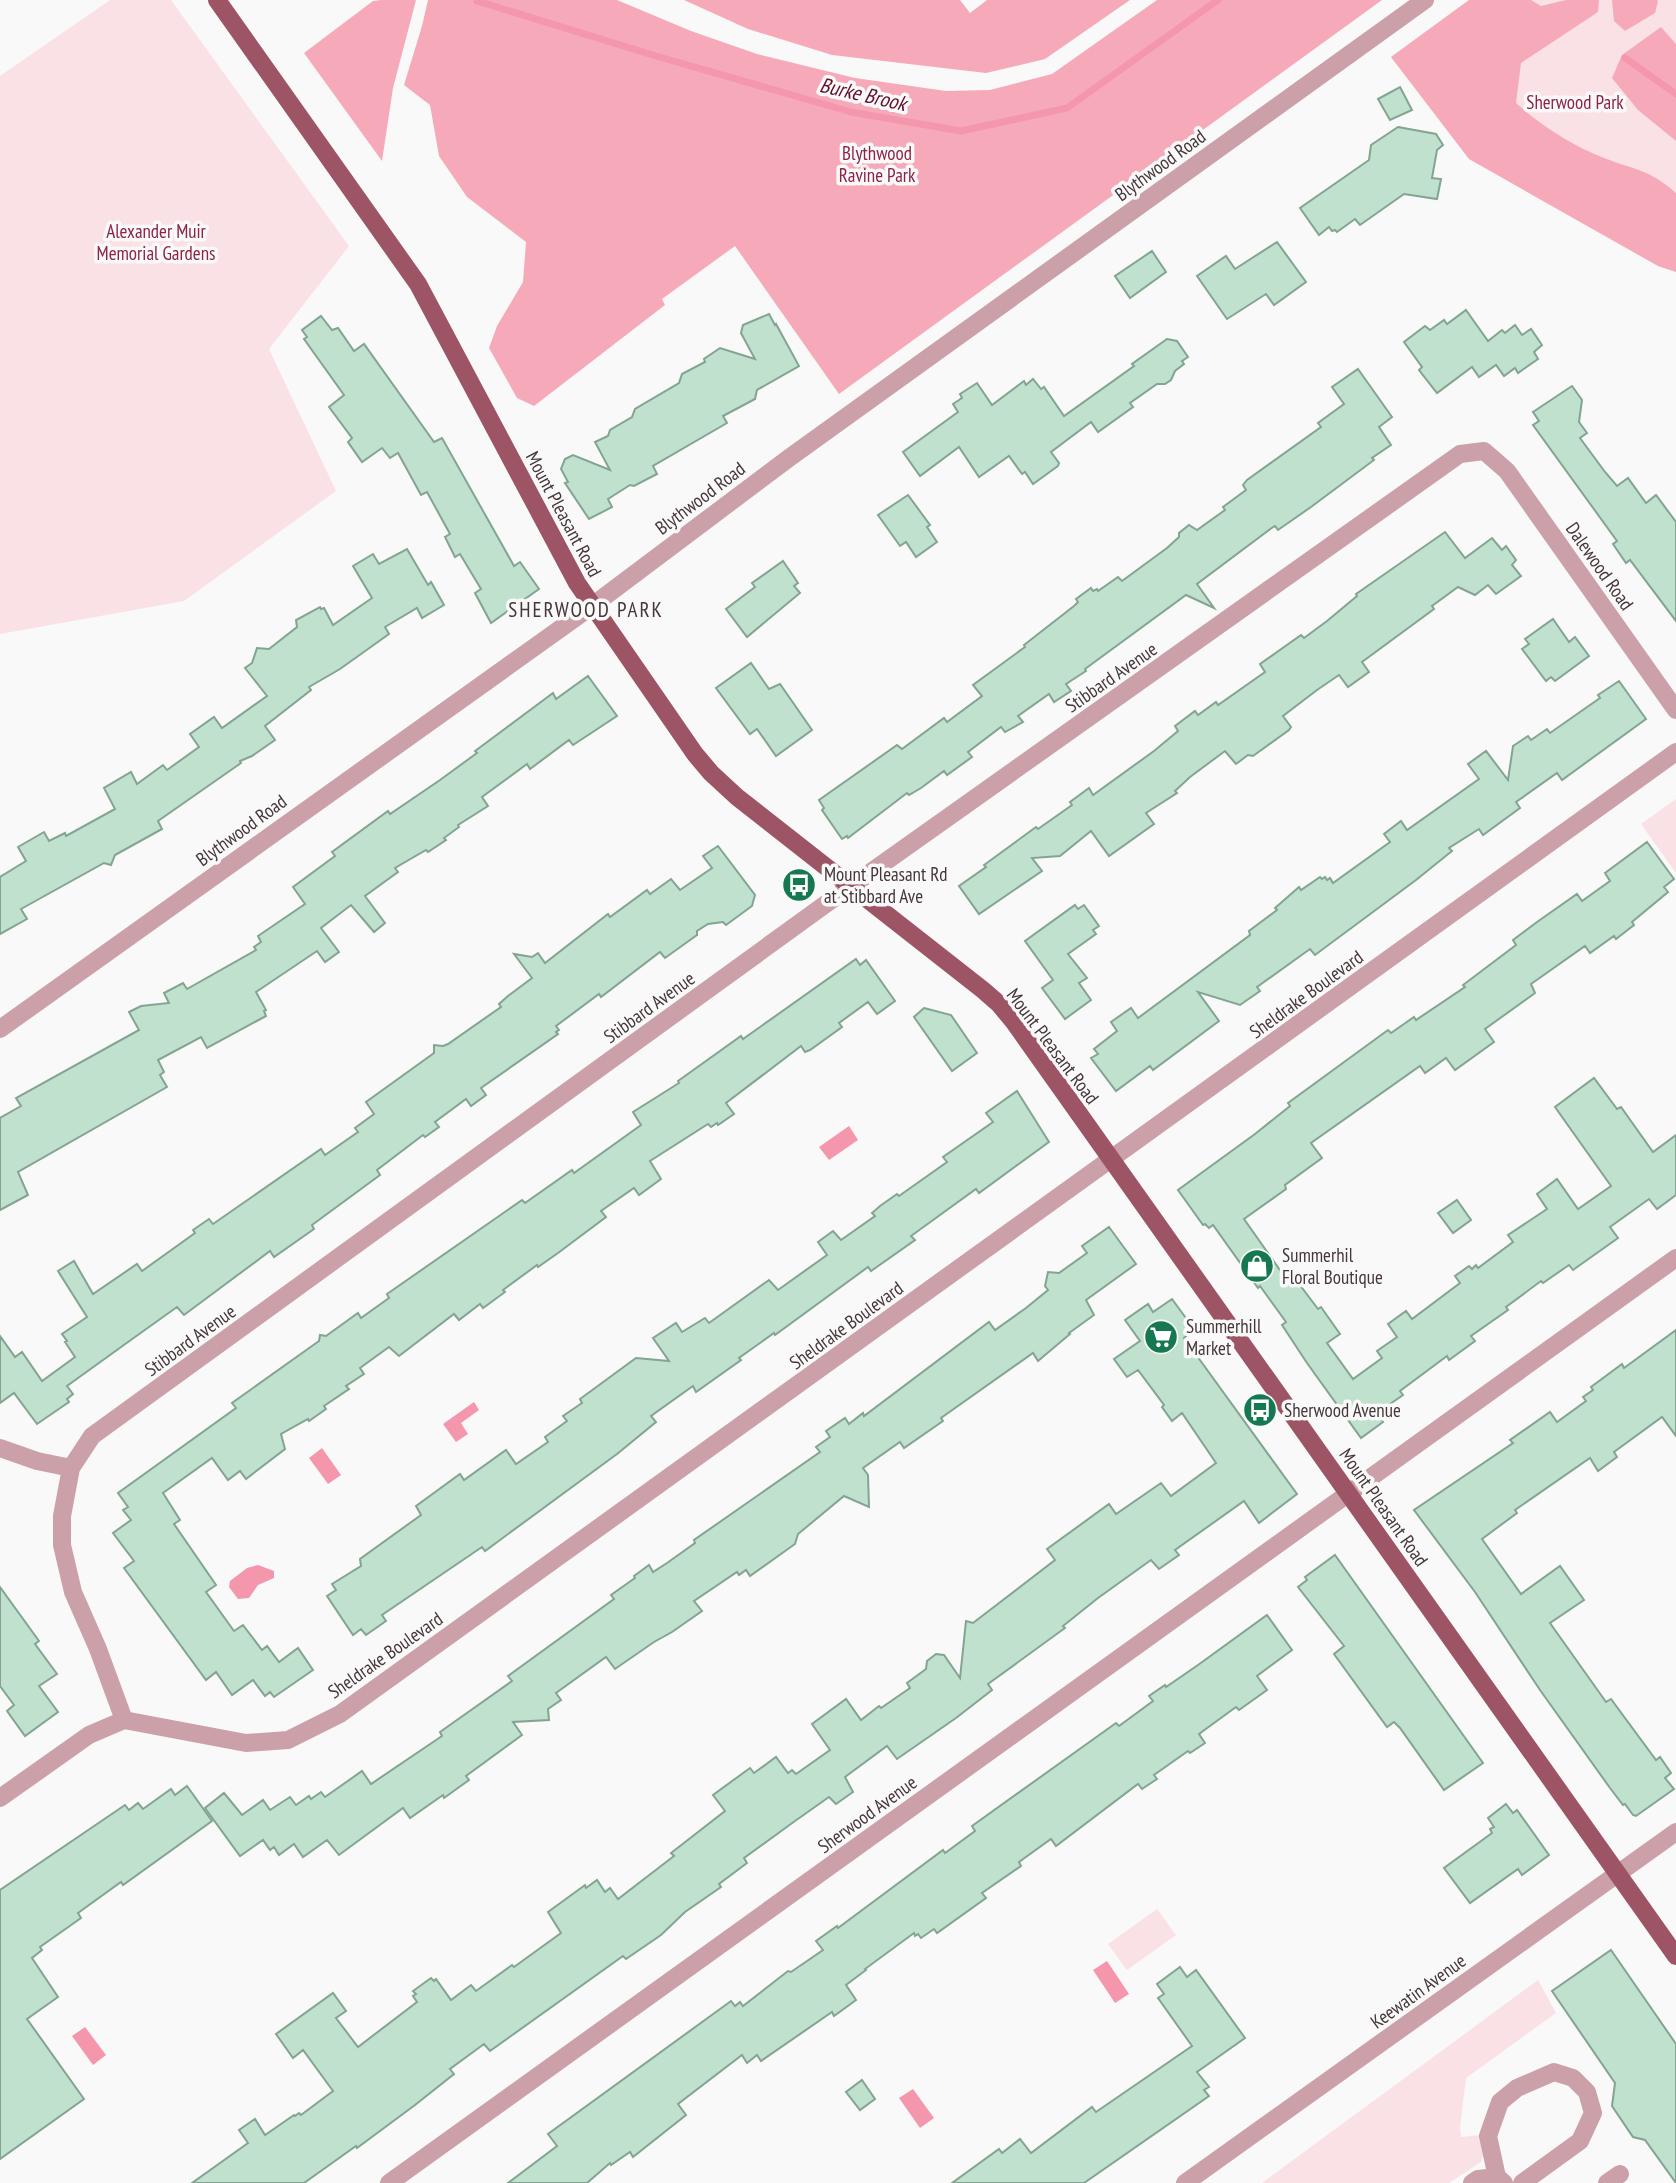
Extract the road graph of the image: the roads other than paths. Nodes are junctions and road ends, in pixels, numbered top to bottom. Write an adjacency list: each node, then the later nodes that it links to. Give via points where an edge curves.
1 (217, 0): 4 (main road, Mount Pleasant Road, via 418,284)
2 (1425, 0): 4 (street, Blythwood Road)
3 (1484, 451): 5 (street, Dalewood Road, via 1507,471); 7 (street, Stibbard Avenue, via 1460,454)
4 (592, 606): 7 (main road, Mount Pleasant Road, via 711,773); 8 (street, Blythwood Road)
5 (1676, 710)
6 (1676, 752): 9 (street, Sheldrake Boulevard)
7 (852, 886): 9 (main road, Mount Pleasant Road, via 999,1004); 12 (street, Stibbard Avenue, via 92,1436)
8 (0, 1029)
9 (1111, 1160): 13 (main road, Mount Pleasant Road); 14 (street, Sheldrake Boulevard, via 340,1714 288,1740 246,1743)
10 (1676, 1258): 13 (street, Sherwood Avenue)
11 (0, 1448): 12 (street)
12 (71, 1468): 14 (street, Stibbard Avenue, via 62,1516 66,1569)
13 (1349, 1495): 17 (main road, Mount Pleasant Road); 20 (street, Sherwood Avenue)
14 (124, 1720): 15 (street, via 89,1735)
15 (0, 1798)
16 (1676, 1832): 17 (street, Keewatin Avenue)
17 (1618, 1874): 18 (main road, Mount Pleasant Road); 21 (street, Keewatin Avenue)
18 (1676, 1956)
19 (1501, 2180): 22 (street); 23 (street, via 1488,2136 1500,2102 1517,2088 1554,2072 1573,2078 1587,2092 1593,2113 1580,2141)
20 (389, 2183)
21 (1185, 2183)
22 (1472, 2183)
23 (1522, 2183)

